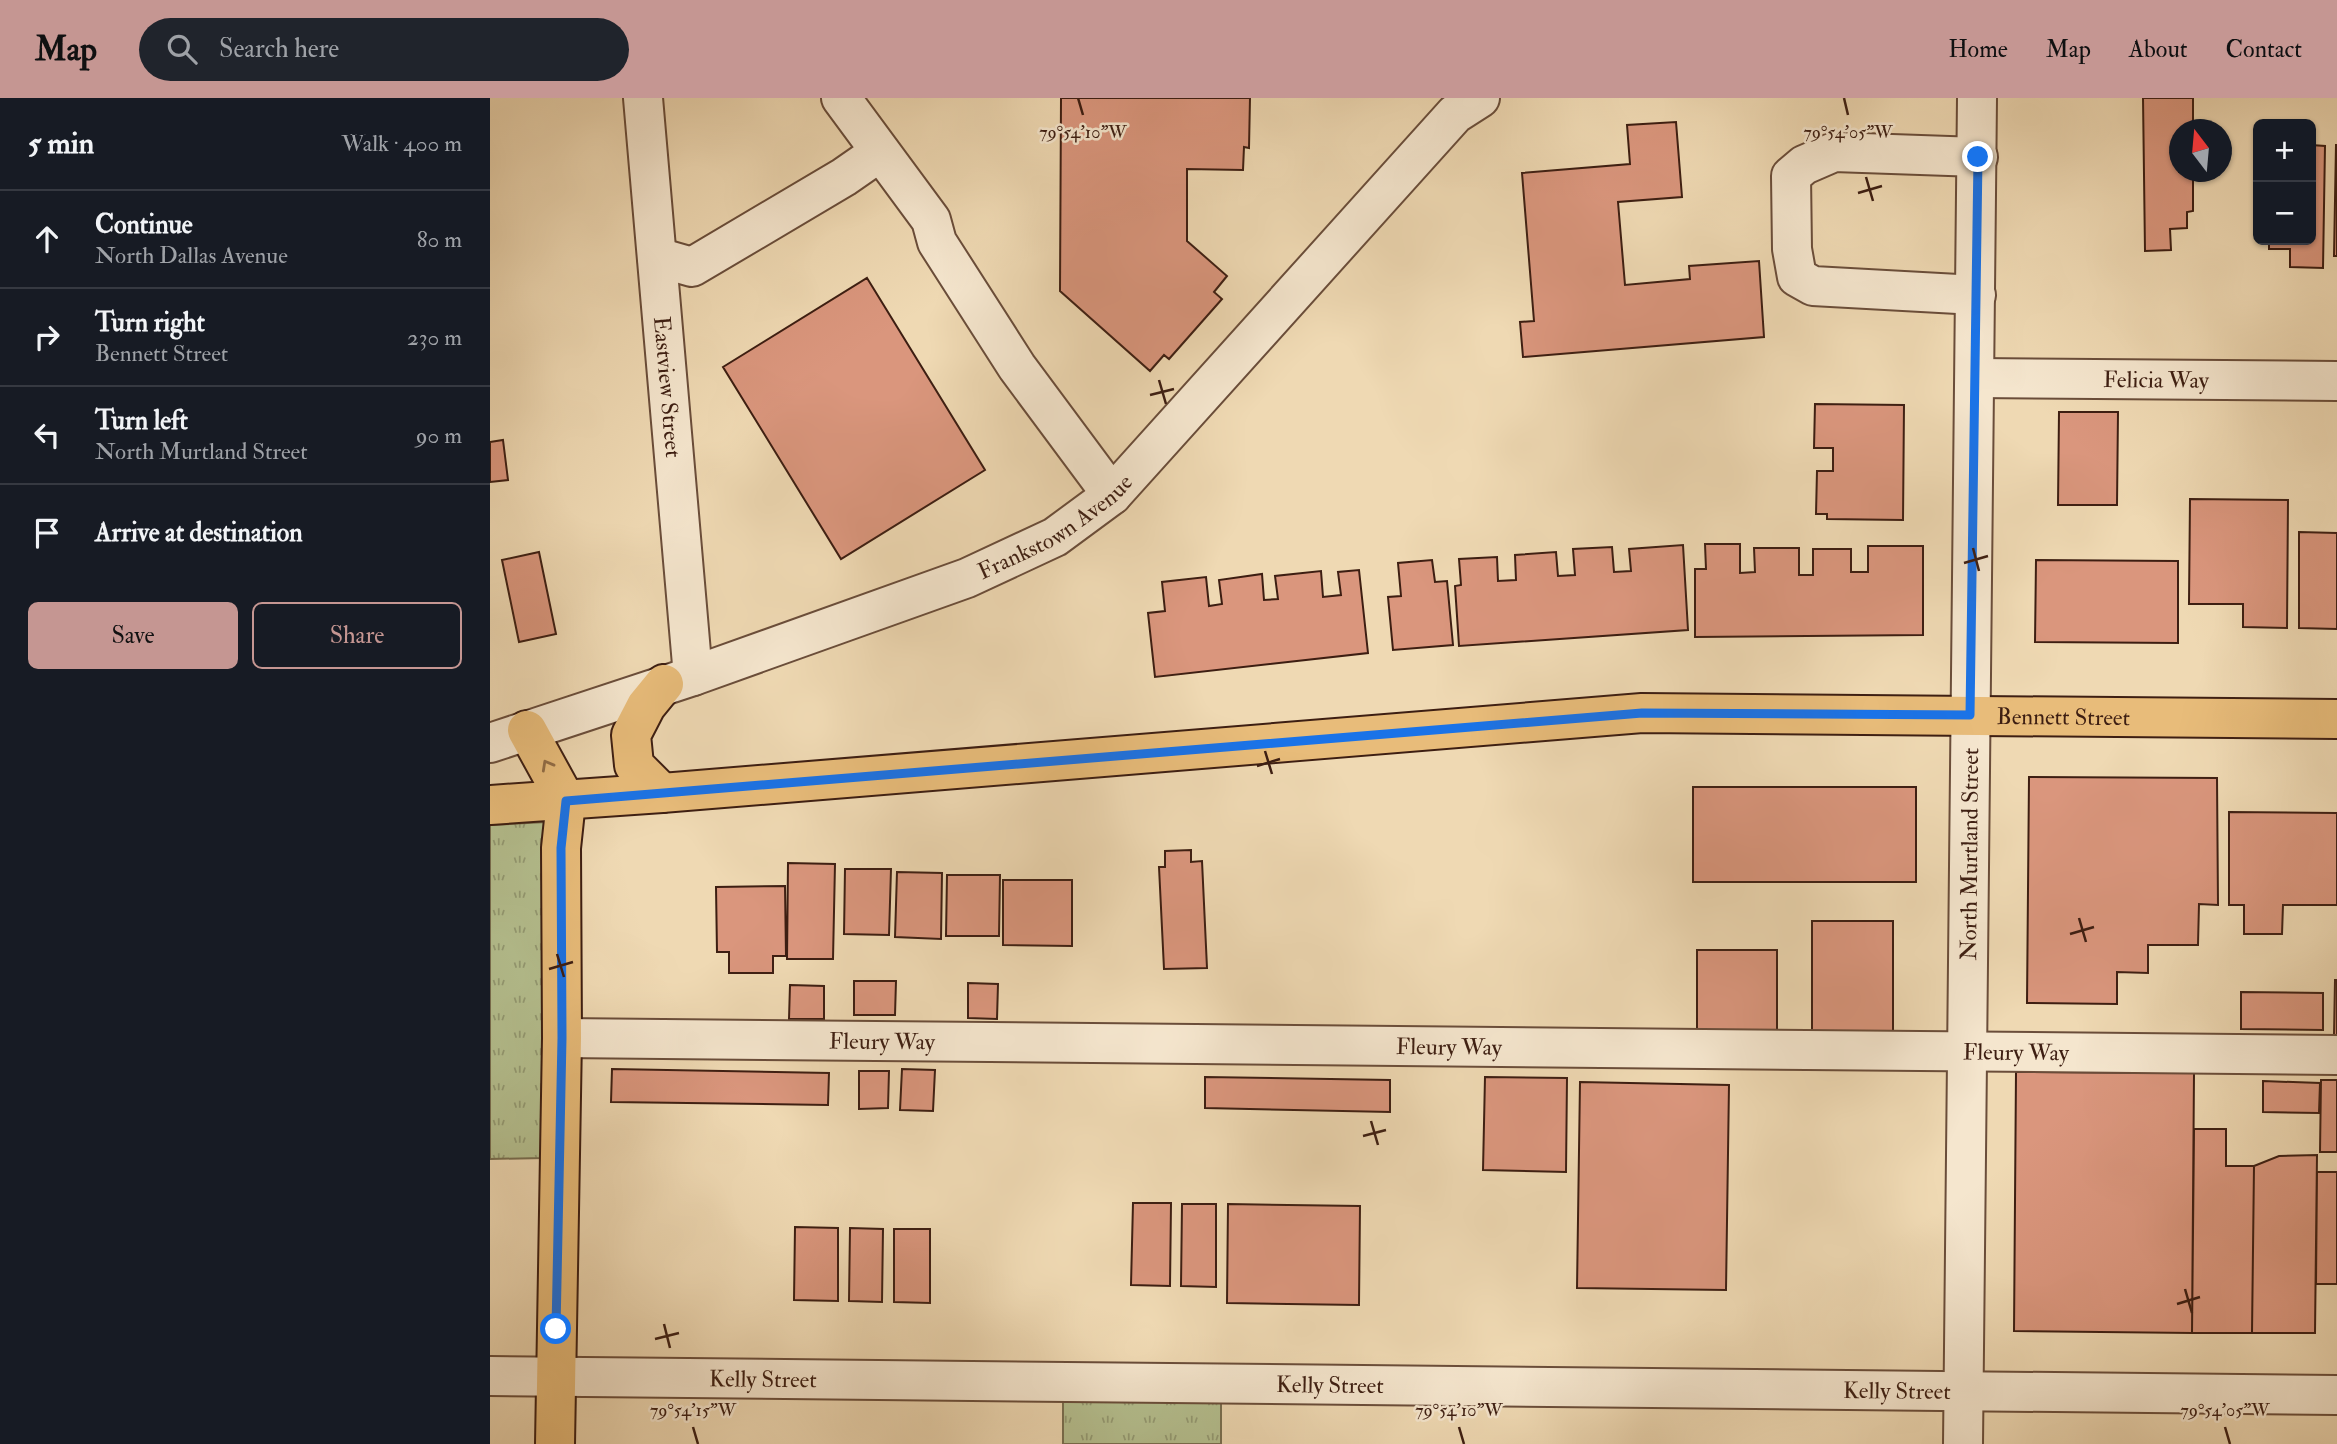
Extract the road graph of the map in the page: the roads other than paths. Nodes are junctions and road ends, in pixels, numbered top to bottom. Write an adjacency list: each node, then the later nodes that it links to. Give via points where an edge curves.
1 (643, 98): 7 (street, Eastview Street)
2 (841, 98): 5 (street)
3 (1978, 98): 6 (street, North Murtland Street)
4 (1459, 103): 11 (street, Frankstown Avenue)
5 (880, 152): 7 (street, via 692,267); 11 (street, via 931,220 937,242 1017,367)
6 (1978, 157): 8 (street, North Murtland Street); 8 (street, via 1834,152 1791,176 1797,277 1813,286)
7 (657, 257): 12 (street, Eastview Street)
8 (1976, 295): 9 (street, North Murtland Street)
9 (1976, 378): 10 (street, Felicia Way); 13 (street, North Murtland Street)
10 (2337, 381)
11 (1112, 495): 12 (street, Frankstown Avenue, via 1055,537 967,578)
12 (679, 680): 15 (street, Frankstown Avenue); 17 (main road, via 646,706 631,734 634,765)
13 (1970, 715): 14 (main road, Bennett Street); 17 (main road, Bennett Street, via 1642,713); 21 (street, North Murtland Street)
14 (2337, 719)
15 (527, 730): 16 (street, Frankstown Avenue); 18 (main road, one-way to 15)
16 (490, 743)
17 (662, 793): 18 (main road, Bennett Street)
18 (566, 801): 19 (main road, Bennett Street); 20 (main road, via 561,848)
19 (490, 805)
20 (562, 1038): 21 (street, Fleury Way); 24 (main road)
21 (1966, 1051): 22 (street, Fleury Way); 25 (street, North Murtland Street)
22 (2337, 1055)
23 (490, 1376): 24 (street, Kelly Street)
24 (555, 1376): 25 (street, Kelly Street); 27 (main road)
25 (1963, 1391): 26 (street, Kelly Street); 28 (street, North Murtland Street)
26 (2337, 1395)
27 (555, 1444)
28 (1963, 1444)

